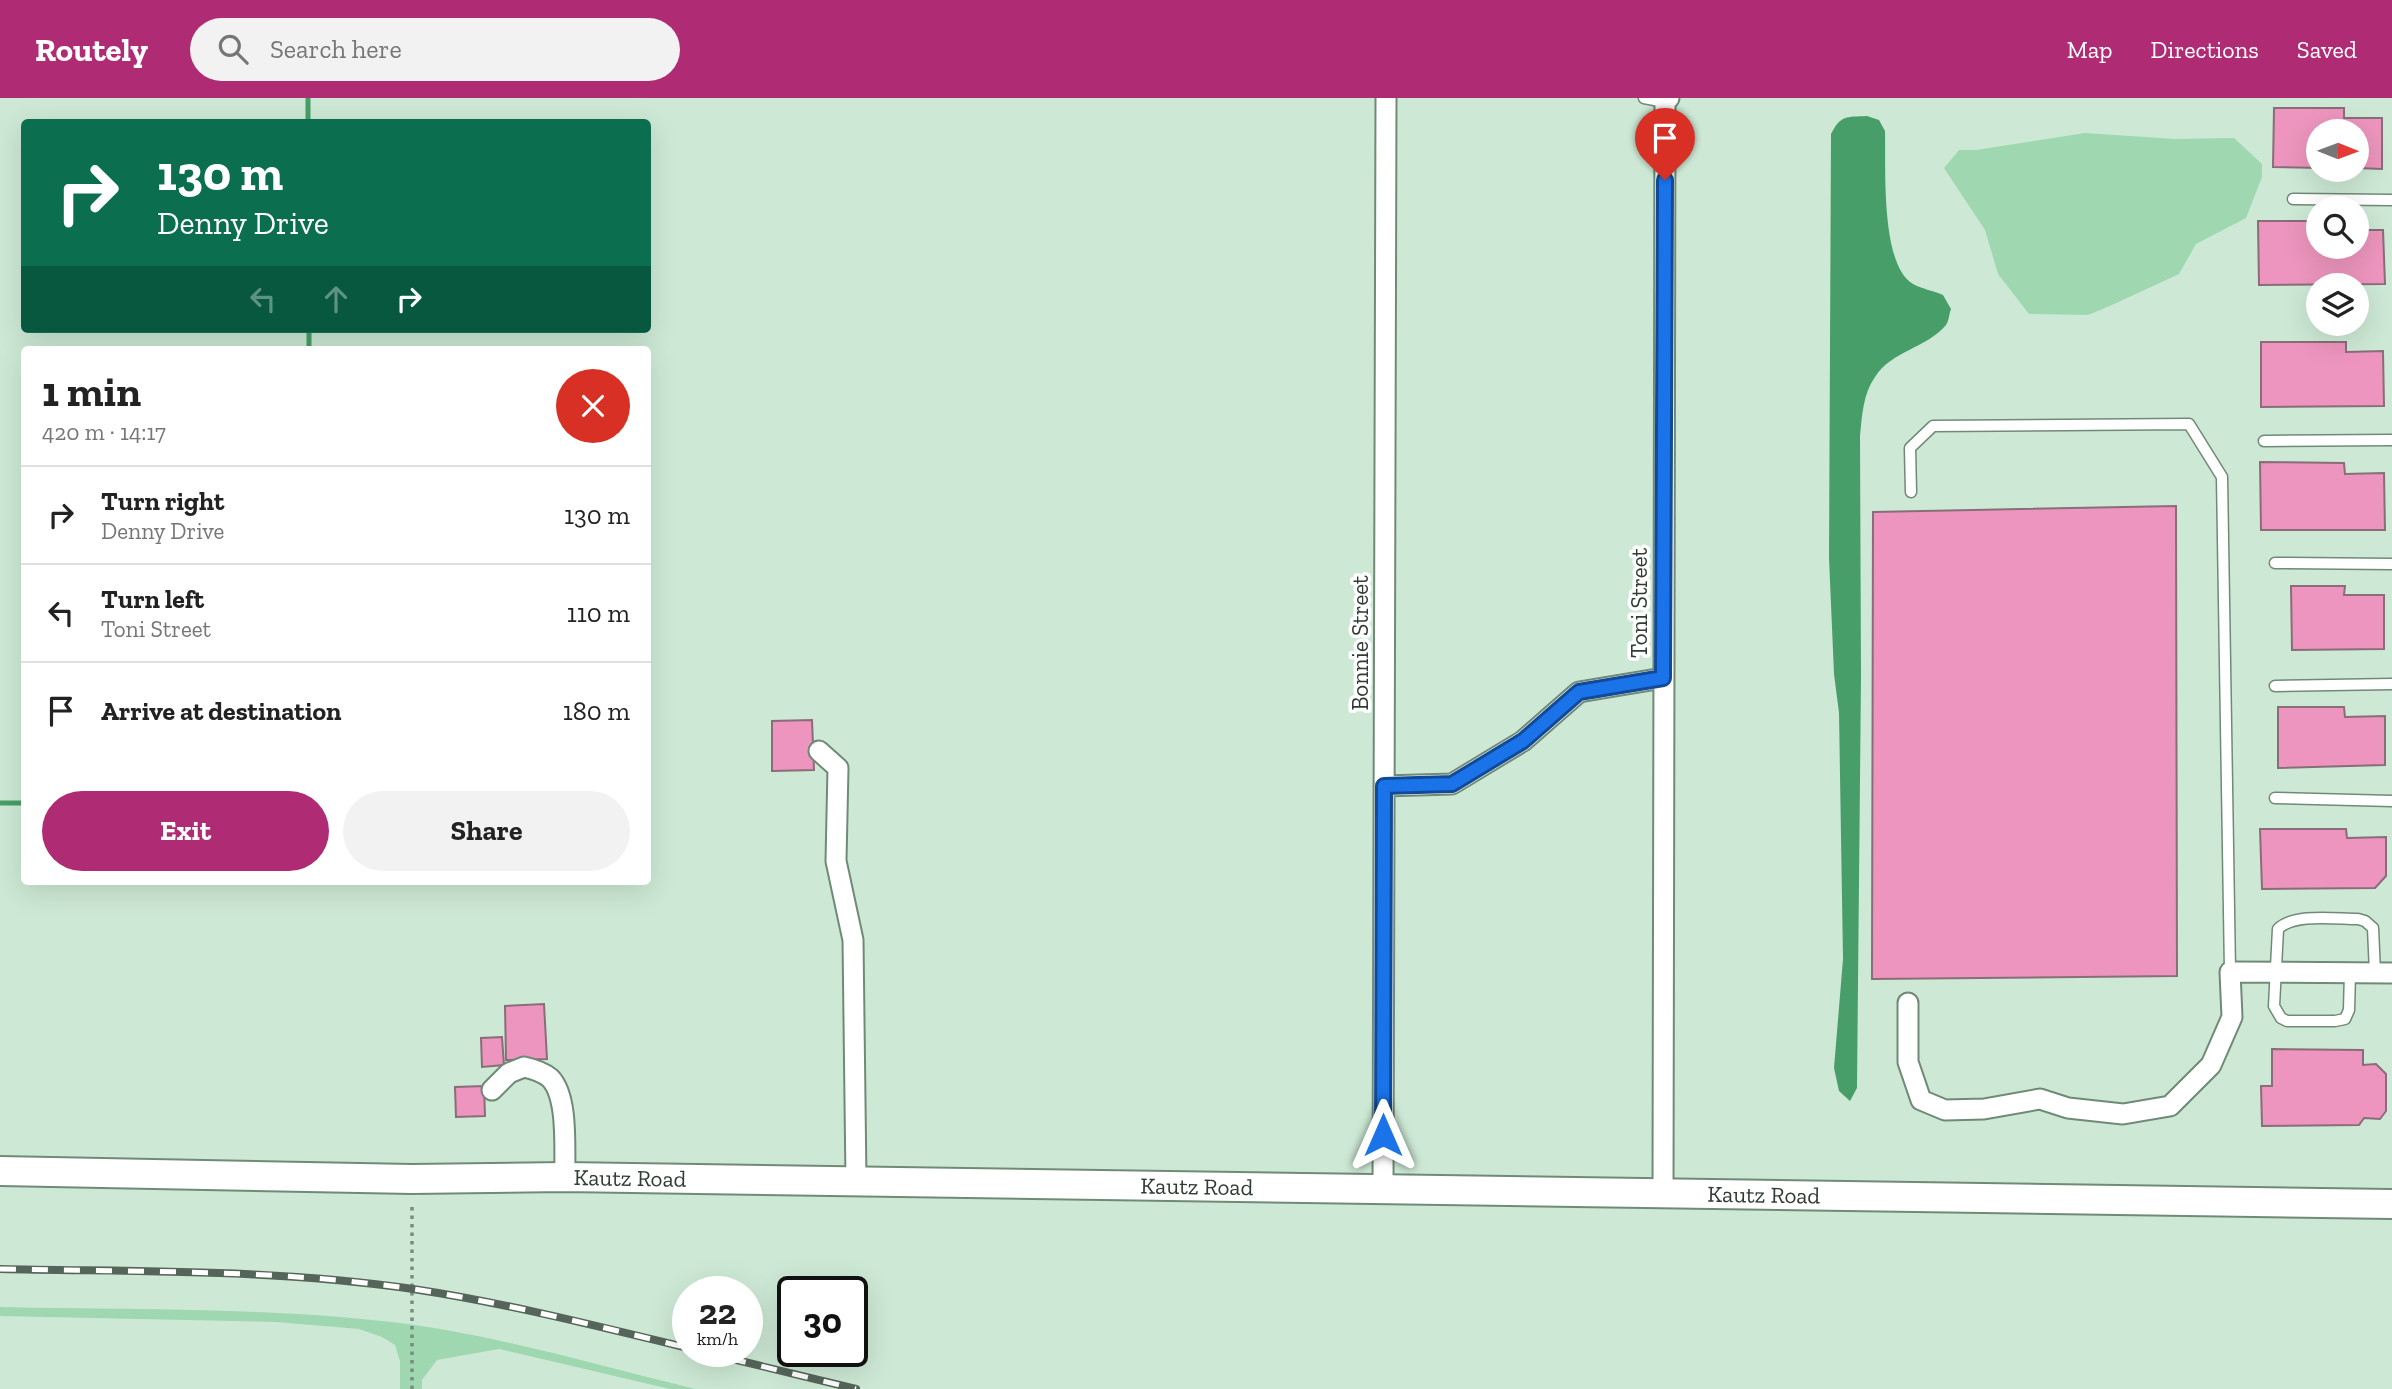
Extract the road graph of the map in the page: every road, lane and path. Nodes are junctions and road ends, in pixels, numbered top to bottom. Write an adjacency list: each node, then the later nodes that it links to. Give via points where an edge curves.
1 (1386, 98): 15 (street, Bonnie Street)
2 (1644, 98): 3 (lane)
3 (1667, 100): 11 (street, Toni Street)
4 (2293, 199): 5 (lane)
5 (2392, 200)
6 (2392, 440): 7 (lane)
7 (2264, 441)
8 (1911, 492): 18 (lane, via 1910,448 1933,426 2189,424 2221,477)
9 (2276, 563): 10 (lane)
10 (2392, 564)
11 (1663, 678): 15 (street, via 1579,692 1523,741 1452,784); 29 (street, Toni Street)
12 (2392, 684): 13 (lane)
13 (2275, 686)
14 (819, 751): 27 (street, via 838,768 836,861 853,940)
15 (1384, 786): 28 (street, Bonnie Street)
16 (2275, 798): 17 (lane)
17 (2392, 801)
18 (2230, 972): 19 (street); 22 (street, via 2232,1017 2211,1065 2169,1106 2123,1114 2067,1108 2040,1099 1945,1110 1921,1100 1908,1062)
19 (2275, 973): 20 (street); 20 (lane, via 2274,1006 2281,1018 2335,1021 2344,1019 2349,1010); 21 (lane, via 2278,929 2299,919 2365,921 2373,928)
20 (2350, 973): 21 (street)
21 (2383, 973)
22 (1908, 1003)
23 (492, 1090): 25 (street, via 509,1073 524,1067 551,1079 563,1109)
24 (0, 1171): 26 (street, Kautz Road)
25 (565, 1177): 26 (street, Kautz Road); 27 (street, Kautz Road)
26 (412, 1179): 31 (path)
27 (856, 1181): 28 (street, Kautz Road)
28 (1383, 1189): 29 (street, Kautz Road)
29 (1663, 1193): 30 (street, Kautz Road)
30 (2392, 1204)
31 (412, 1389)

